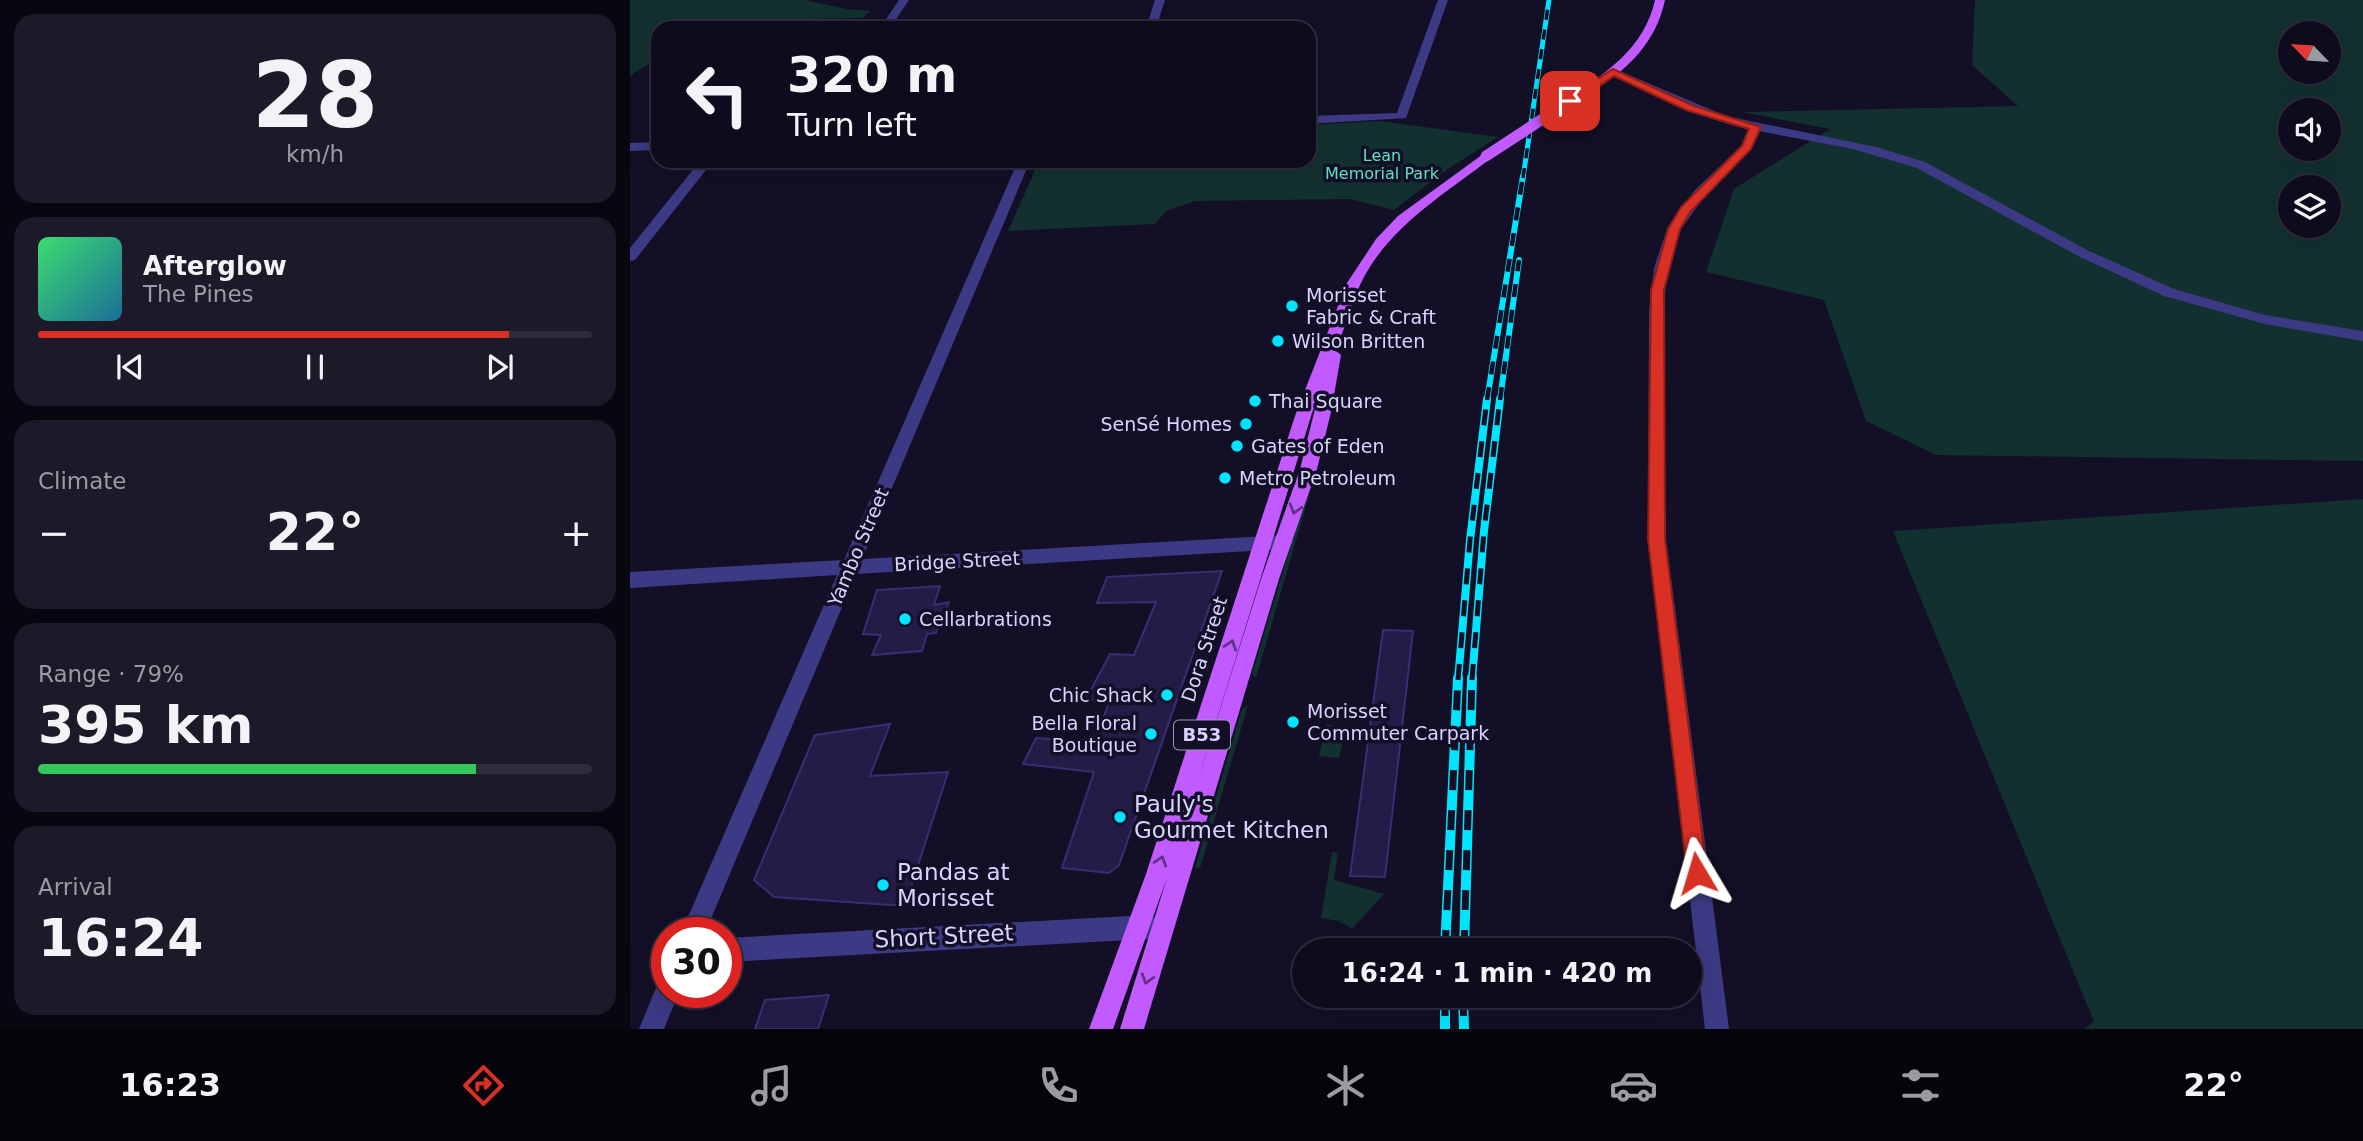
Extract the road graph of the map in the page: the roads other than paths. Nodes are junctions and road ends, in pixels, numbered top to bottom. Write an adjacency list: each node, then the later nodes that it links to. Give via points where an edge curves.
1 (904, 0): 5 (street)
2 (1160, 0): 6 (street)
3 (1443, 0): 8 (street, via 1402,116)
4 (1660, 0): 7 (main road, B53, via 1646,40)
5 (890, 21)
6 (1154, 21)
7 (1613, 72): 9 (street, via 1690,108); 16 (main road, Dora Street / B53, bridge, via 1444,186 1381,242 1363,267 1338,324 1324,417)
8 (1316, 120)
9 (1755, 127): 15 (street, via 1892,153 2109,267 2169,292 2235,314); 27 (street, via 1747,147 1692,202 1674,229 1661,268 1656,311 1657,539)
10 (651, 146): 11 (street)
11 (630, 147)
12 (701, 168): 14 (street)
13 (1021, 168): 17 (street, Yambo Street)
14 (630, 257)
15 (2363, 336)
16 (1274, 542): 17 (street, Bridge Street); 20 (main road, Dora Street / B53, one-way to 16); 21 (main road, Dora Street / B53, via 1270,579)
17 (849, 567): 18 (street, Bridge Street); 19 (street, Yambo Street)
18 (630, 580)
19 (700, 917)
20 (1137, 925): 21 (street, Short Street); 22 (street, Short Street); 25 (main road, Dora Street / B53)
21 (1162, 928): 26 (main road, Dora Street / B53, one-way to 26)
22 (742, 949)
23 (660, 1008): 24 (street)
24 (651, 1029)
25 (1101, 1029)
26 (1132, 1029)
27 (1717, 1029)

